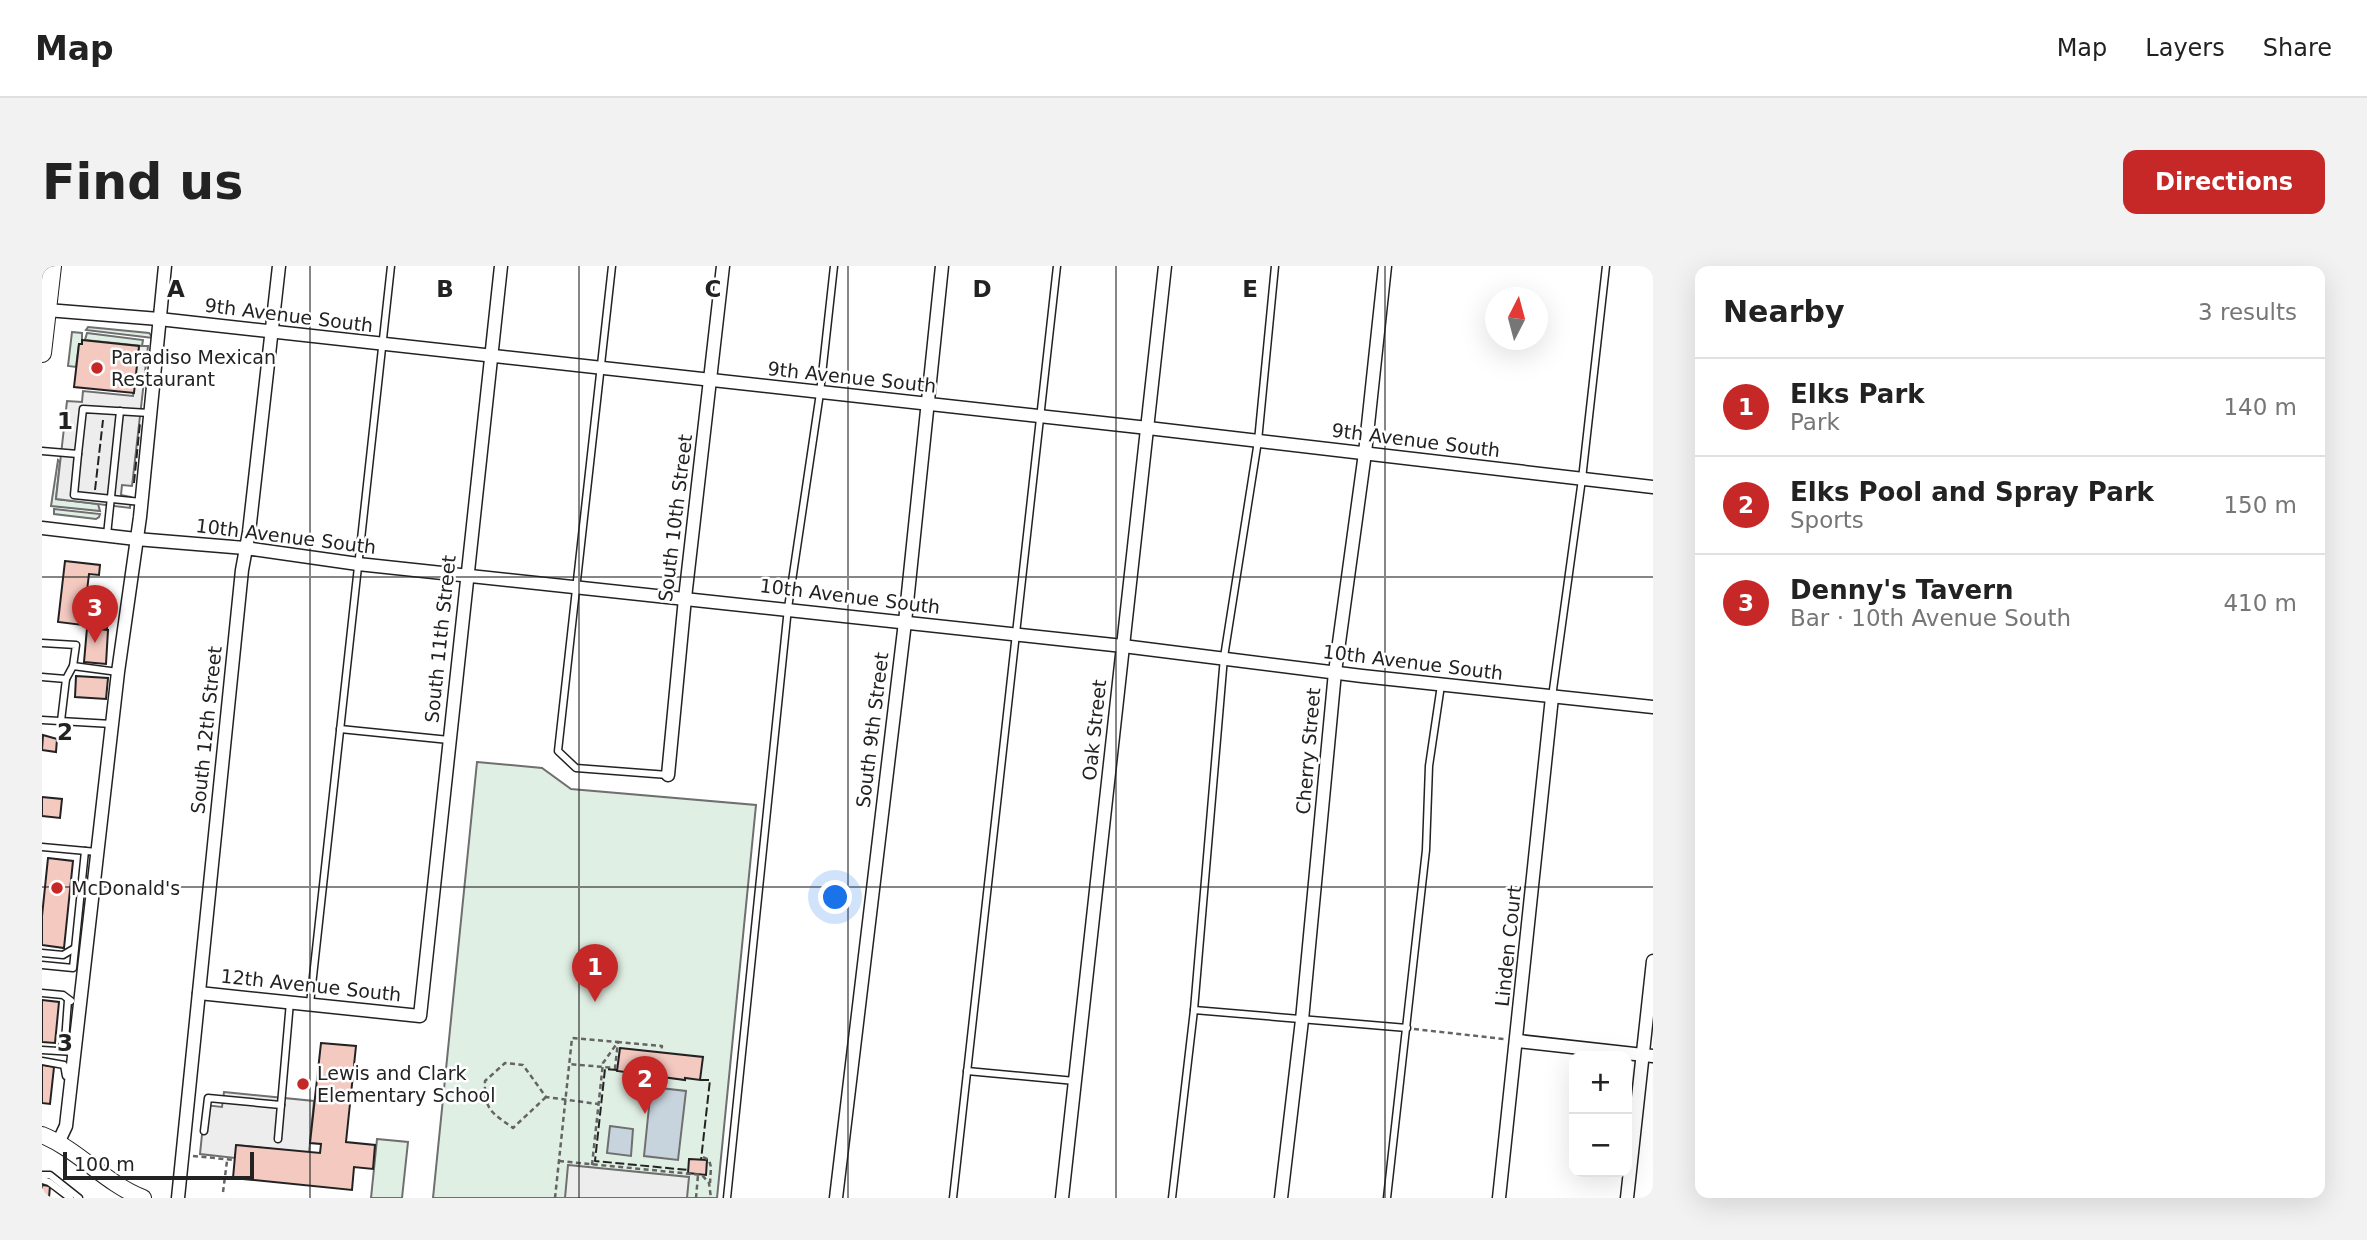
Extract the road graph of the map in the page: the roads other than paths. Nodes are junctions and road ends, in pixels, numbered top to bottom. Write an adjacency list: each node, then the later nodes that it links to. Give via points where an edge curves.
1 (52, 266): 15 (main road)
2 (165, 266): 16 (street)
3 (279, 266): 17 (street, South 12th Street)
4 (391, 266): 18 (lane)
5 (500, 266): 20 (street, South 11th Street)
6 (612, 266): 21 (lane)
7 (723, 266): 22 (street, South 10th Street)
8 (834, 266): 23 (lane)
9 (942, 266): 24 (street, South 9th Street)
10 (1057, 266): 27 (lane)
11 (1165, 266): 28 (street, Oak Street)
12 (1275, 266): 29 (lane)
13 (1385, 266): 31 (street, Cherry Street)
14 (1606, 266): 33 (lane)
15 (47, 310): 16 (street, 9th Avenue South); 19 (main road)
16 (159, 319): 17 (street, 9th Avenue South); 26 (street)
17 (272, 333): 18 (street, 9th Avenue South); 40 (street, South 12th Street)
18 (383, 345): 20 (street, 9th Avenue South); 41 (lane)
19 (42, 353)
20 (490, 357): 21 (street, 9th Avenue South); 42 (street, South 11th Street)
21 (601, 369): 22 (street, 9th Avenue South); 43 (lane)
22 (710, 381): 23 (street, 9th Avenue South); 44 (street, South 10th Street)
23 (820, 393): 24 (street, 9th Avenue South); 45 (lane)
24 (929, 405): 27 (street, 9th Avenue South); 46 (street, South 9th Street)
25 (120, 411): 26 (lane); 32 (lane, via 83,409); 35 (lane)
26 (149, 414): 36 (street)
27 (1039, 417): 28 (street, 9th Avenue South); 47 (lane)
28 (1148, 428): 29 (street, 9th Avenue South); 49 (street, Oak Street)
29 (1258, 441): 31 (street, 9th Avenue South); 50 (lane)
30 (42, 451): 32 (lane)
31 (1365, 453): 33 (street, 9th Avenue South); 53 (street, Cherry Street)
32 (78, 454): 35 (lane, via 74,495)
33 (1582, 478): 34 (street, 9th Avenue South); 57 (lane)
34 (1653, 487)
35 (111, 499): 36 (lane); 38 (lane)
36 (141, 502): 39 (street)
37 (42, 528): 38 (street, 10th Avenue South)
38 (107, 536): 39 (street, 10th Avenue South)
39 (136, 539): 40 (street, 10th Avenue South); 52 (street)
40 (245, 548): 41 (street, 10th Avenue South); 72 (street, South 12th Street)
41 (358, 564): 42 (street, 10th Avenue South); 62 (lane)
42 (466, 575): 43 (street, 10th Avenue South); 63 (street, South 11th Street)
43 (578, 587): 44 (street, 10th Avenue South); 64 (lane, via 558,751 576,768)
44 (685, 598): 45 (street, 10th Avenue South); 64 (street, South 10th Street)
45 (788, 608): 46 (street, 10th Avenue South); 100 (lane)
46 (905, 622): 47 (street, 10th Avenue South); 101 (street, South 9th Street)
47 (1014, 634): 49 (street, 10th Avenue South); 85 (lane)
48 (42, 643): 51 (lane, via 76,645)
49 (1123, 646): 50 (street, 10th Avenue South); 86 (street, Oak Street)
50 (1224, 657): 53 (street, 10th Avenue South); 76 (lane)
51 (73, 666): 52 (lane); 55 (lane)
52 (118, 672): 61 (street)
53 (1335, 672): 56 (street, 10th Avenue South); 78 (street, Cherry Street)
54 (42, 677): 55 (lane)
55 (66, 679): 60 (lane)
56 (1441, 685): 57 (street, 10th Avenue South); 79 (lane, via 1429,766 1426,850)
57 (1552, 697): 58 (street, 10th Avenue South); 80 (street, Linden Court)
58 (1653, 707)
59 (42, 720): 60 (lane)
60 (61, 721): 61 (lane)
61 (112, 724): 66 (street)
62 (340, 729): 63 (lane); 75 (lane)
63 (449, 740): 77 (street, South 11th Street)
64 (668, 775)
65 (42, 847): 66 (lane)
66 (91, 851): 67 (lane); 73 (street)
67 (75, 948): 68 (lane, via 63,955); 70 (lane, via 73,968)
68 (42, 953)
69 (1653, 961): 83 (street)
70 (42, 965)
71 (42, 993): 73 (lane)
72 (199, 993): 74 (street, 12th Avenue South); 99 (street, South 12th Street)
73 (74, 1001): 82 (street)
74 (290, 1002): 75 (street, 12th Avenue South); 88 (lane)
75 (310, 1004): 77 (street, 12th Avenue South)
76 (1194, 1010): 78 (lane); 104 (lane)
77 (419, 1016)
78 (1302, 1020): 79 (lane); 105 (street, Cherry Street)
79 (1407, 1028): 106 (lane)
80 (1518, 1041): 83 (street); 107 (street, Linden Court)
81 (42, 1050): 82 (lane)
82 (67, 1051): 87 (street)
83 (1648, 1055): 108 (street)
84 (42, 1061): 87 (lane, via 64,1065 64,1089)
85 (967, 1071): 86 (lane); 102 (lane)
86 (1075, 1082): 103 (street, Oak Street)
87 (69, 1096): 92 (street, via 66,1126)
88 (281, 1105): 89 (lane, via 208,1098); 91 (lane)
89 (204, 1131)
90 (42, 1135): 92 (street)
91 (278, 1139)
92 (58, 1143): 95 (street)
93 (42, 1174): 97 (lane, via 50,1175)
94 (42, 1180): 96 (lane)
95 (118, 1193): 98 (street)
96 (70, 1198)
97 (79, 1198)
98 (142, 1198)
99 (178, 1198)
100 (727, 1198)
101 (836, 1198)
102 (953, 1198)
103 (1062, 1198)
104 (1172, 1198)
105 (1281, 1198)
106 (1387, 1198)
107 (1499, 1198)
108 (1627, 1198)

